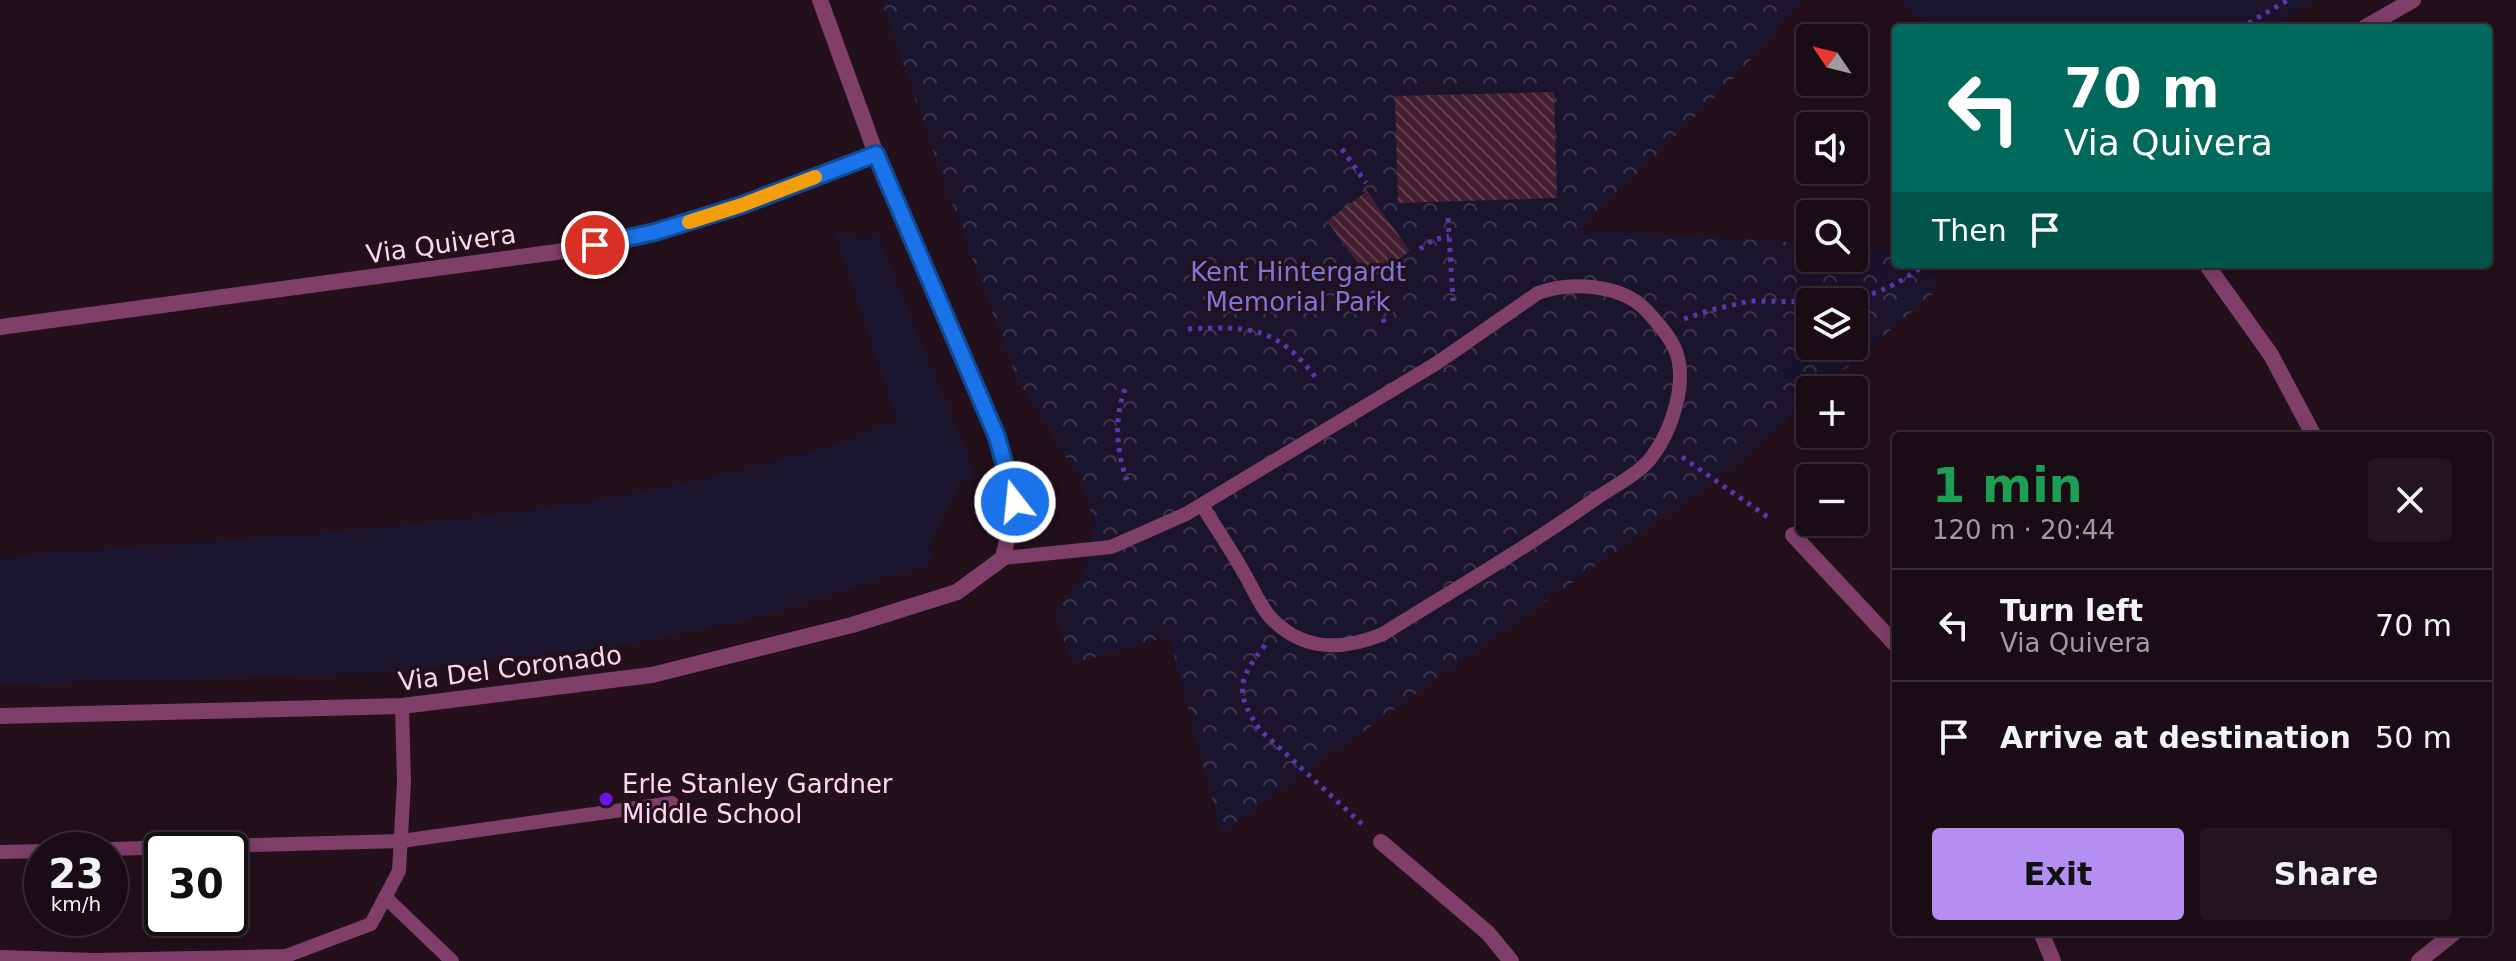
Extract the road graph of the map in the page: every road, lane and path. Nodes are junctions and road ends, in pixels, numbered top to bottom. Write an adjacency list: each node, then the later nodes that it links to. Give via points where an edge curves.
1 (820, 0): 7 (street)
2 (2288, 0): 4 (path)
3 (2413, 0): 5 (street)
4 (2247, 24)
5 (2371, 24)
6 (1342, 149): 8 (path)
7 (876, 154): 19 (street, Via Quivera, via 728,210 564,251); 29 (street, via 997,437 1015,502)
8 (1366, 183)
9 (1448, 218): 10 (path)
10 (1449, 236): 11 (path); 16 (path)
11 (1420, 249)
12 (1920, 268): 15 (path)
13 (2209, 268): 24 (street, via 2271,355)
14 (1372, 291): 20 (path)
15 (1868, 296)
16 (1453, 301)
17 (1796, 302): 18 (path, via 1750,301)
18 (1660, 326): 25 (lane, via 1676,350 1679,376 1676,407); 27 (lane, via 1643,307 1619,293 1554,287 1538,293 1437,363)
19 (0, 327)
20 (1386, 327)
21 (1188, 329): 22 (path, via 1261,332 1293,351)
22 (1316, 378)
23 (1125, 389): 26 (path, via 1118,431)
24 (2312, 432)
25 (1661, 443): 28 (path); 30 (lane, via 1649,461 1569,518 1383,634 1336,647 1317,644)
26 (1127, 480)
27 (1202, 505): 29 (lane, via 1111,547); 30 (lane)
28 (1793, 535): 31 (street)
29 (1003, 558): 32 (street, Via Del Coronado, via 957,592 852,625 652,675)
30 (1280, 625): 36 (path, via 1249,666 1241,690 1247,711 1260,730)
31 (1892, 641)
32 (402, 706): 33 (street, Via Del Coronado); 35 (lane)
33 (0, 716)
34 (672, 803): 35 (lane)
35 (401, 841): 37 (lane); 40 (lane, via 399,871)
36 (1381, 842): 45 (street, via 1488,933)
37 (128, 849)
38 (24, 851): 39 (lane)
39 (0, 852)
40 (385, 897): 43 (lane, via 371,924 286,956); 44 (lane)
41 (2043, 936): 46 (street)
42 (2450, 936): 47 (street)
43 (0, 957)
44 (452, 961)
45 (1511, 961)
46 (2053, 961)
47 (2419, 961)

